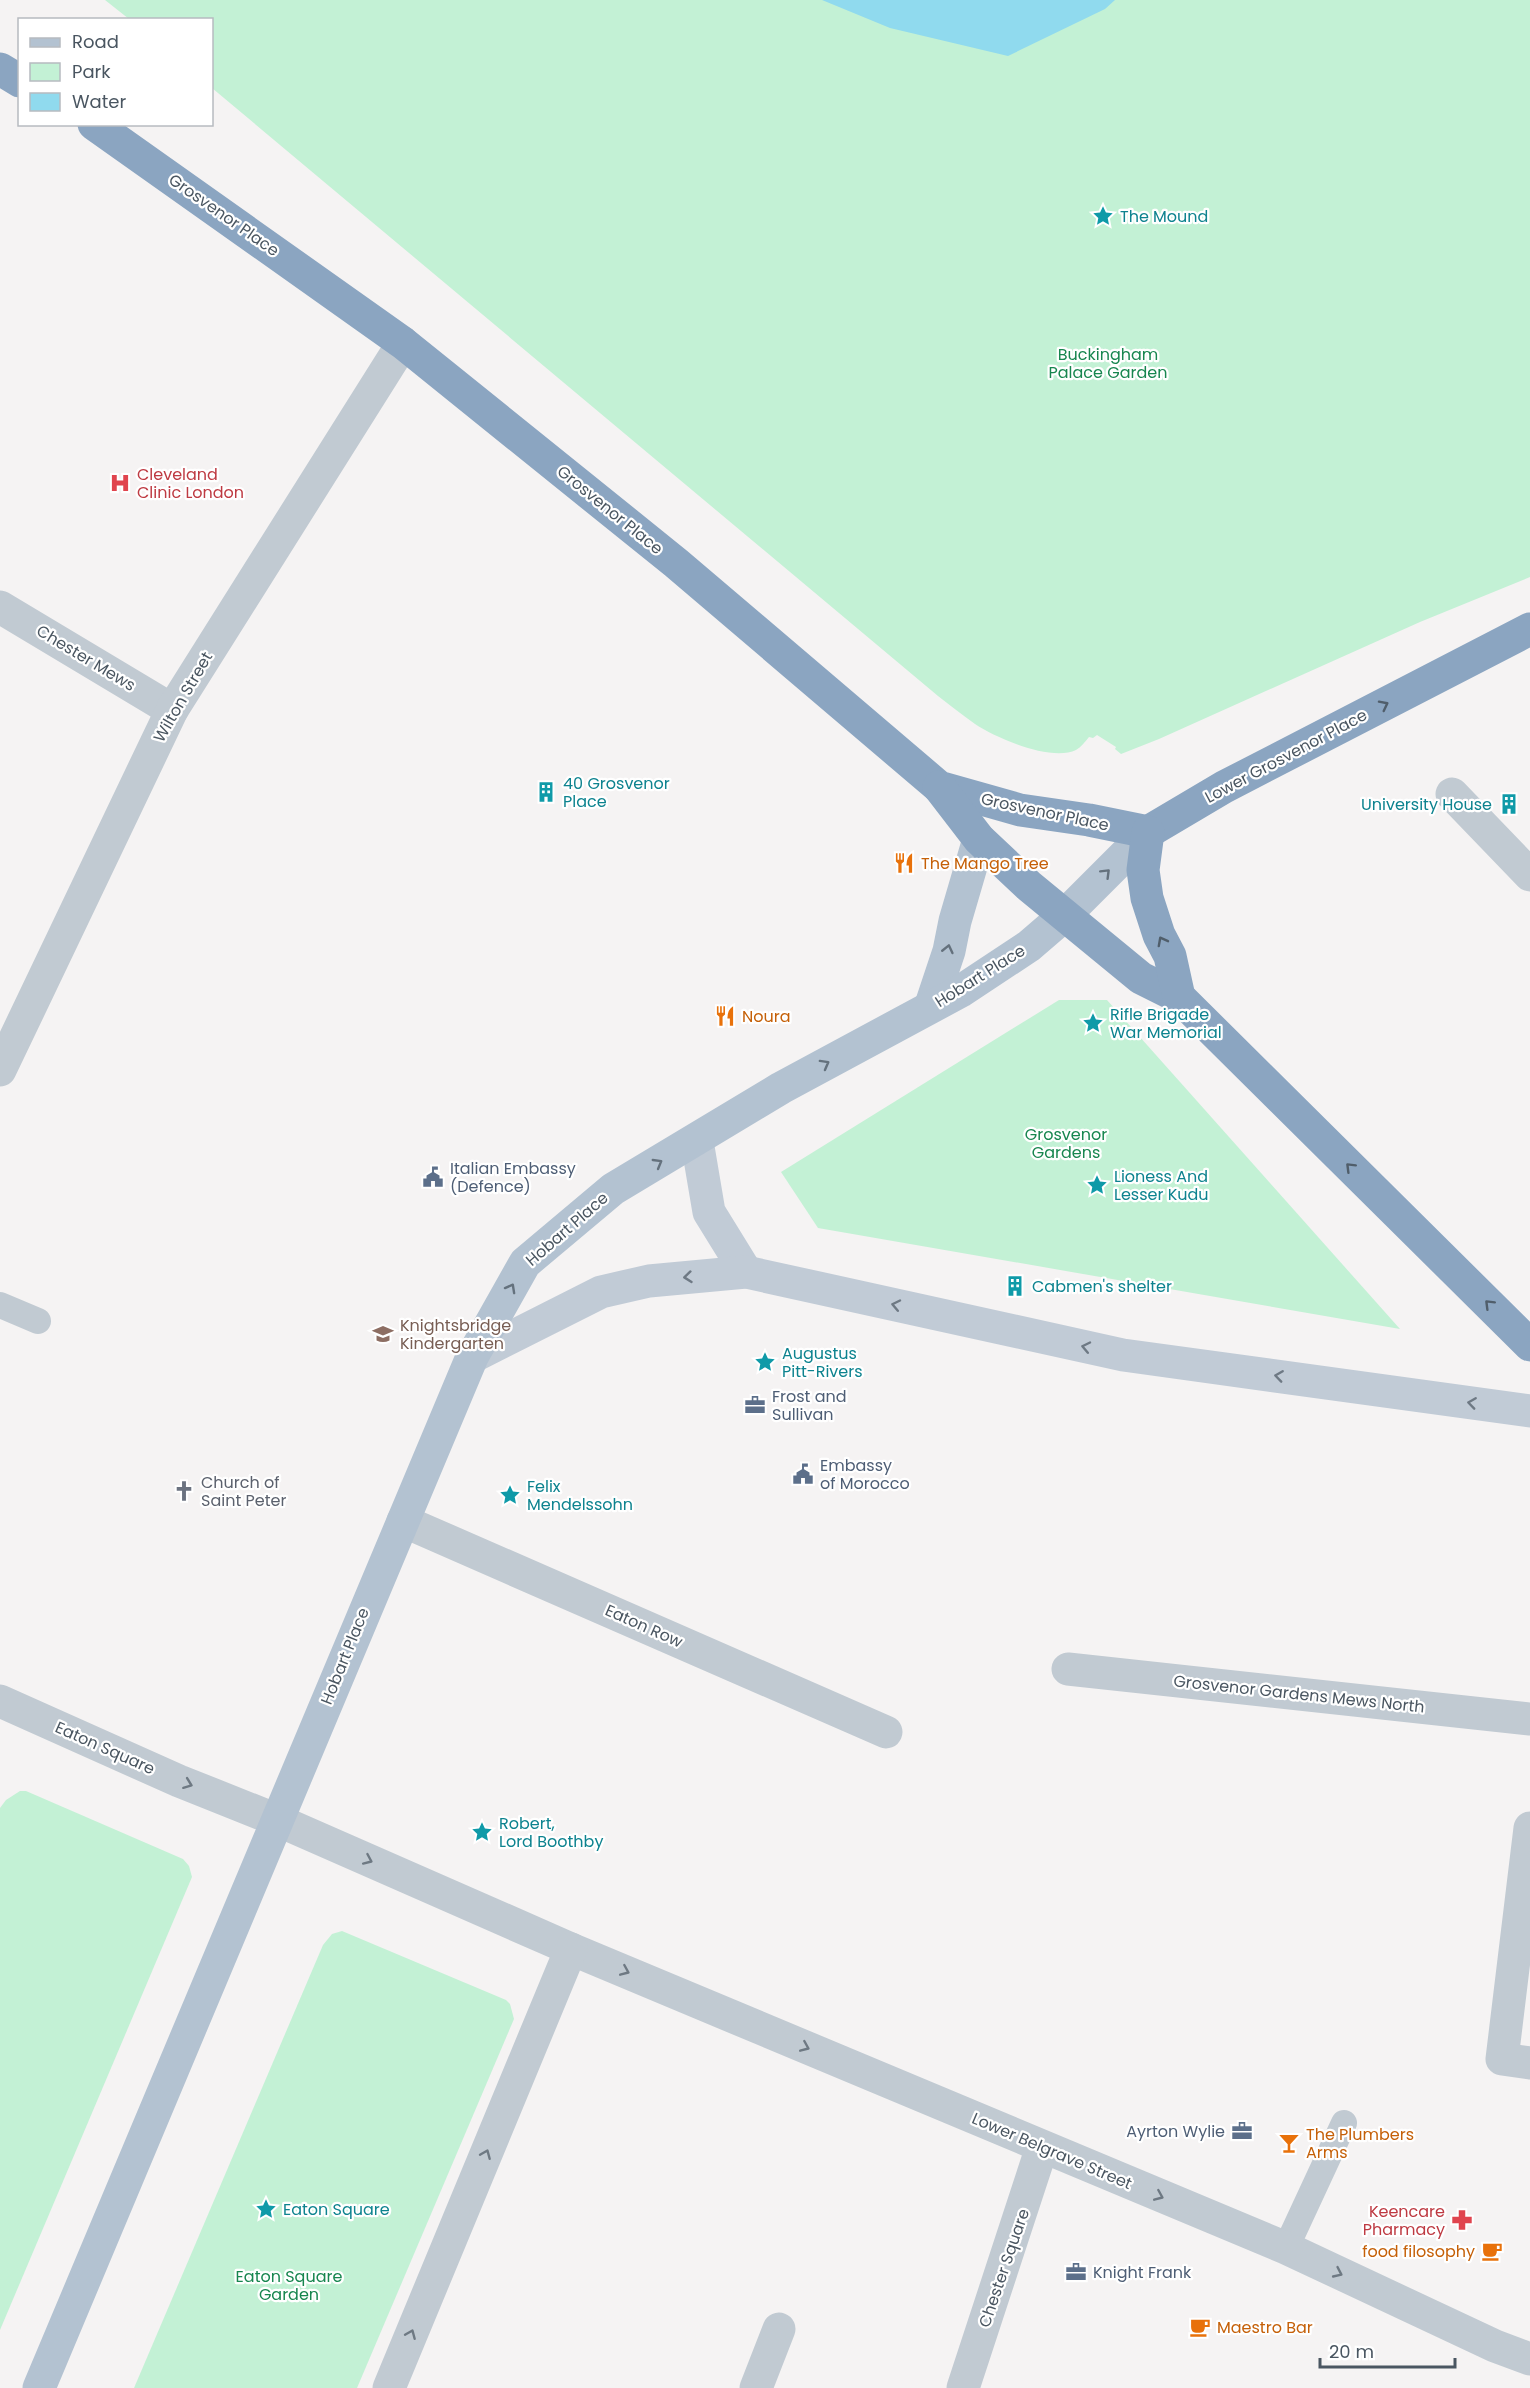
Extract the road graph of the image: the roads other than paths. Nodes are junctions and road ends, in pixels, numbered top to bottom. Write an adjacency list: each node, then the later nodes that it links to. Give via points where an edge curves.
1 (0, 69): 2 (highway)
2 (18, 80)
3 (97, 126): 4 (highway, Grosvenor Place)
4 (403, 343): 7 (street, Wilton Street); 8 (highway, Grosvenor Place, via 676,563)
5 (0, 607): 7 (street, Chester Mews)
6 (1530, 629): 10 (highway, Lower Grosvenor Place, one-way to 6, via 1224,787)
7 (172, 710): 16 (street, Wilton Street)
8 (939, 787): 10 (highway, Grosvenor Place, via 1020,810); 11 (highway)
9 (1452, 794): 12 (street)
10 (1148, 832): 13 (main road, Lower Grosvenor Place, one-way to 10); 14 (highway, one-way to 10, via 1170,956 1147,898 1143,870)
11 (979, 839): 13 (highway); 15 (main road, one-way to 11)
12 (1530, 875)
13 (1065, 915): 14 (highway, via 1140,978); 15 (main road, Hobart Place, via 1029,946 961,991)
14 (1179, 997): 21 (highway, one-way to 14)
15 (932, 1005): 17 (main road, Hobart Place, one-way to 15, via 781,1088)
16 (0, 1070)
17 (697, 1141): 18 (main road, via 709,1212); 22 (main road, Hobart Place, one-way to 17, via 525,1263 613,1189)
18 (746, 1272): 22 (main road, one-way to 22, via 649,1281 601,1292); 23 (main road, one-way to 18, via 1123,1355)
19 (0, 1305): 20 (lane)
20 (38, 1321)
21 (1530, 1345)
22 (472, 1357): 24 (main road, Hobart Place)
23 (1530, 1411)
24 (403, 1521): 28 (street, Eaton Row); 29 (main road, Hobart Place)
25 (1068, 1669): 27 (street, Grosvenor Gardens Mews North)
26 (0, 1701): 29 (street, Eaton Square, one-way to 29)
27 (1530, 1719)
28 (886, 1732)
29 (277, 1820): 31 (street, Eaton Square, one-way to 31); 38 (main road)
30 (1530, 1828): 32 (street, via 1502,2059)
31 (571, 1949): 34 (street, Lower Belgrave Street, one-way to 34); 39 (street, one-way to 31)
32 (1530, 2063)
33 (1344, 2123): 35 (lane)
34 (1042, 2147): 35 (street, Lower Belgrave Street, one-way to 35); 41 (street, Chester Square)
35 (1286, 2248): 37 (street, Lower Belgrave Street, one-way to 37)
36 (779, 2329): 40 (street)
37 (1530, 2359)
38 (39, 2388)
39 (389, 2388)
40 (756, 2388)
41 (963, 2388)

